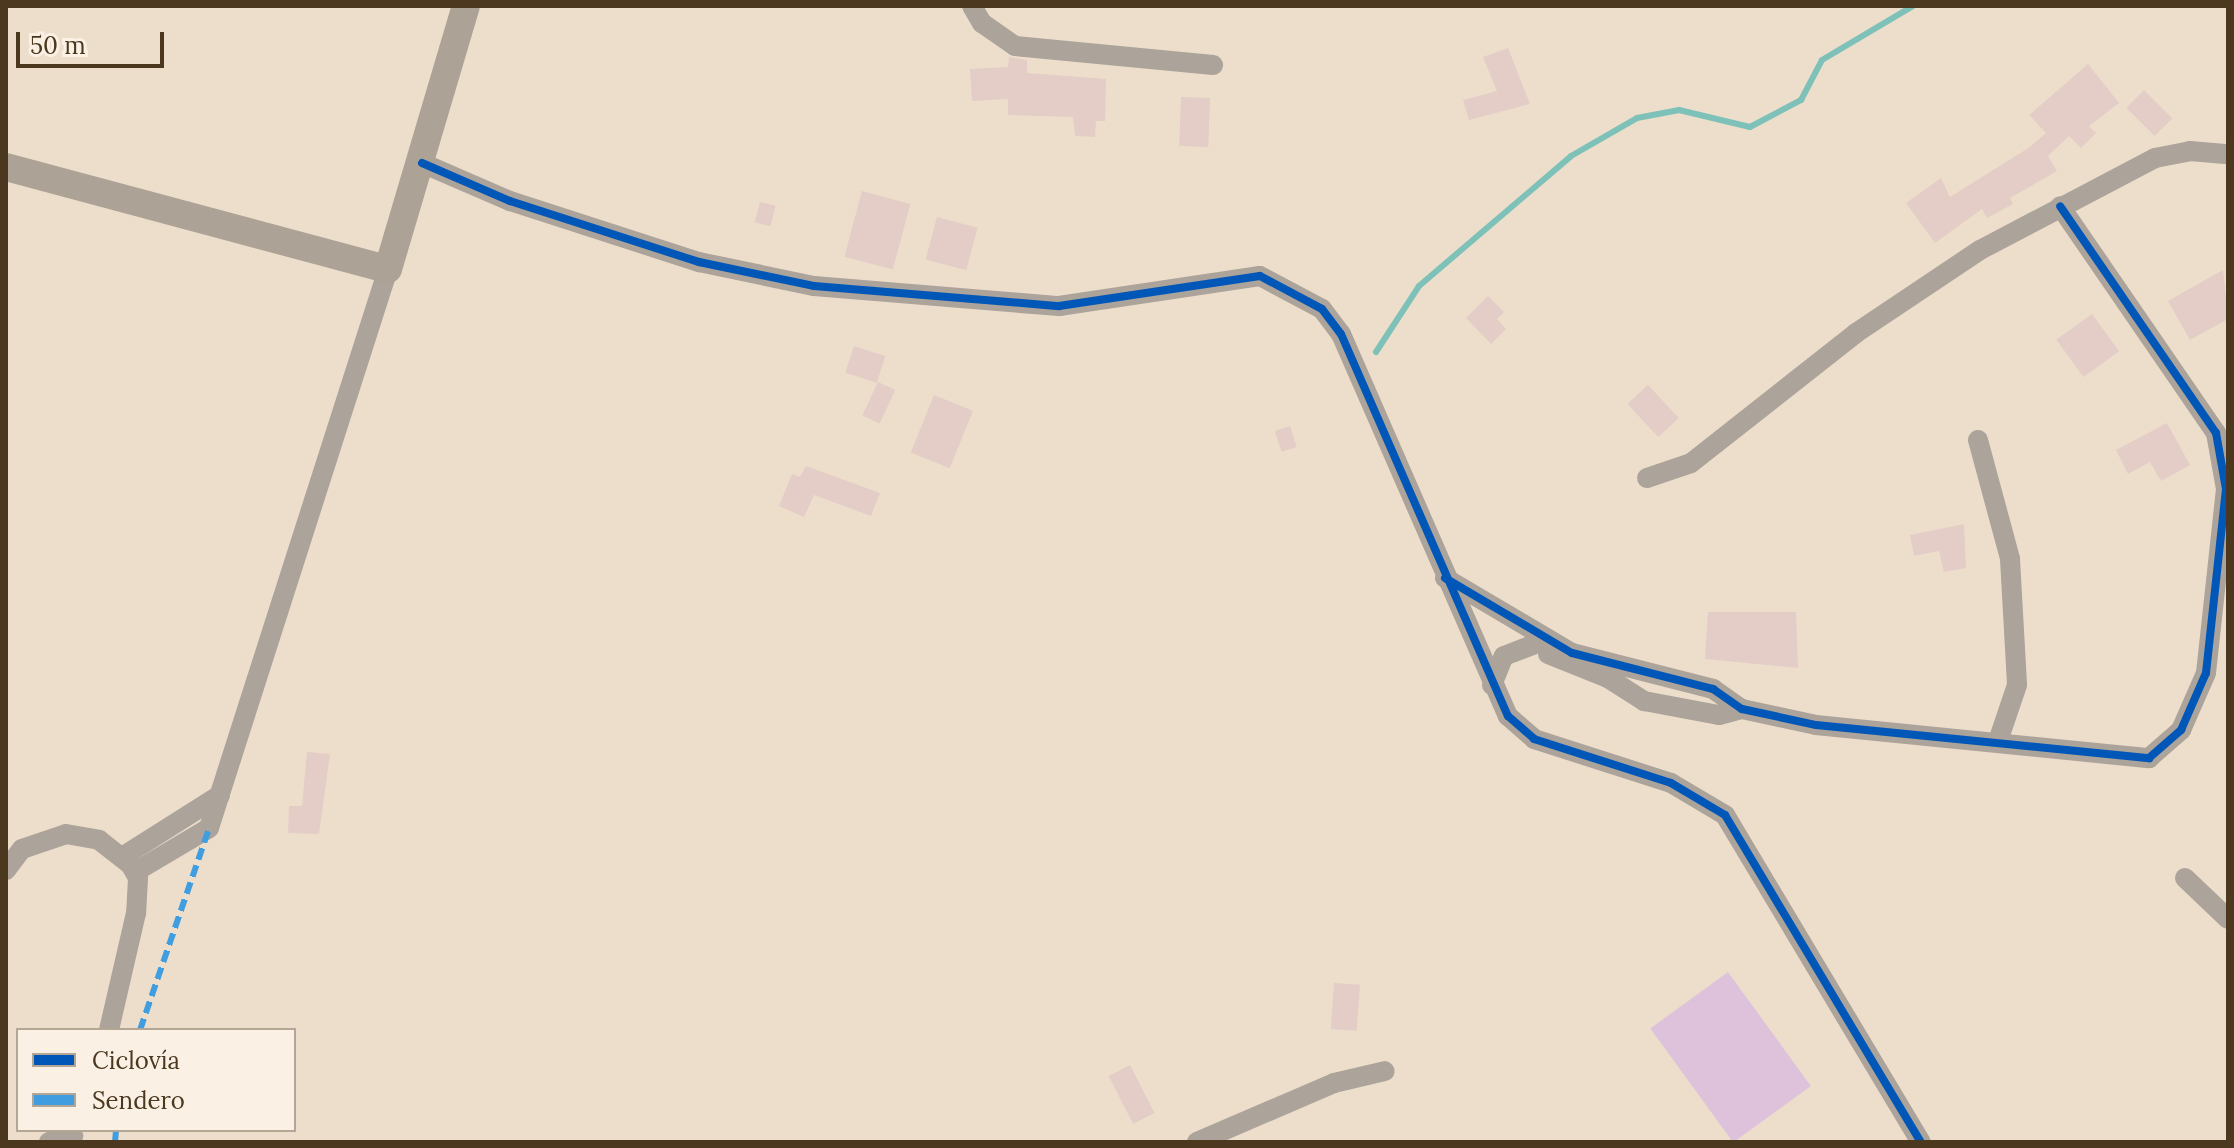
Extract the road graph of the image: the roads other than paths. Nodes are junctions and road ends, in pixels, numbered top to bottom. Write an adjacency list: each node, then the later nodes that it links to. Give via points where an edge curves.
1 (466, 6): 5 (street)
2 (972, 6): 3 (street, via 989,30 1015,46)
3 (1213, 65)
4 (2228, 154): 7 (street, via 2190,151 2155,158)
5 (422, 163): 8 (street); 11 (street, via 510,201 699,262 814,286 1059,306 1260,276 1322,309 1341,334)
6 (6, 167): 8 (street)
7 (2060, 206): 10 (street, via 1980,250 1856,333 1691,463); 16 (street, via 2216,433 2226,489 2221,573 2206,673 2181,730 2149,758)
8 (388, 269): 17 (street)
9 (1978, 440): 16 (street, via 2010,559 2017,685)
10 (1647, 478)
11 (1445, 578): 12 (street); 15 (street, via 1572,653 1713,689)
12 (1461, 614): 13 (street, via 1488,615); 14 (street)
13 (1533, 645): 14 (street, via 1504,656); 15 (street, via 1644,701 1719,715)
14 (1492, 685): 27 (street, via 1508,716 1534,739 1671,783 1725,815)
15 (1742, 709): 16 (street, via 1816,725)
16 (1998, 741)
17 (220, 795): 18 (street); 18 (street, via 209,828)
18 (128, 865): 19 (street, via 99,840 66,834 22,849); 22 (street, via 136,913)
19 (6, 870)
20 (2185, 878): 21 (street)
21 (2228, 919)
22 (109, 1028)
23 (1385, 1071): 26 (street, via 1334,1083)
24 (73, 1136): 25 (street)
25 (49, 1142)
26 (1199, 1142)
27 (1921, 1142)

